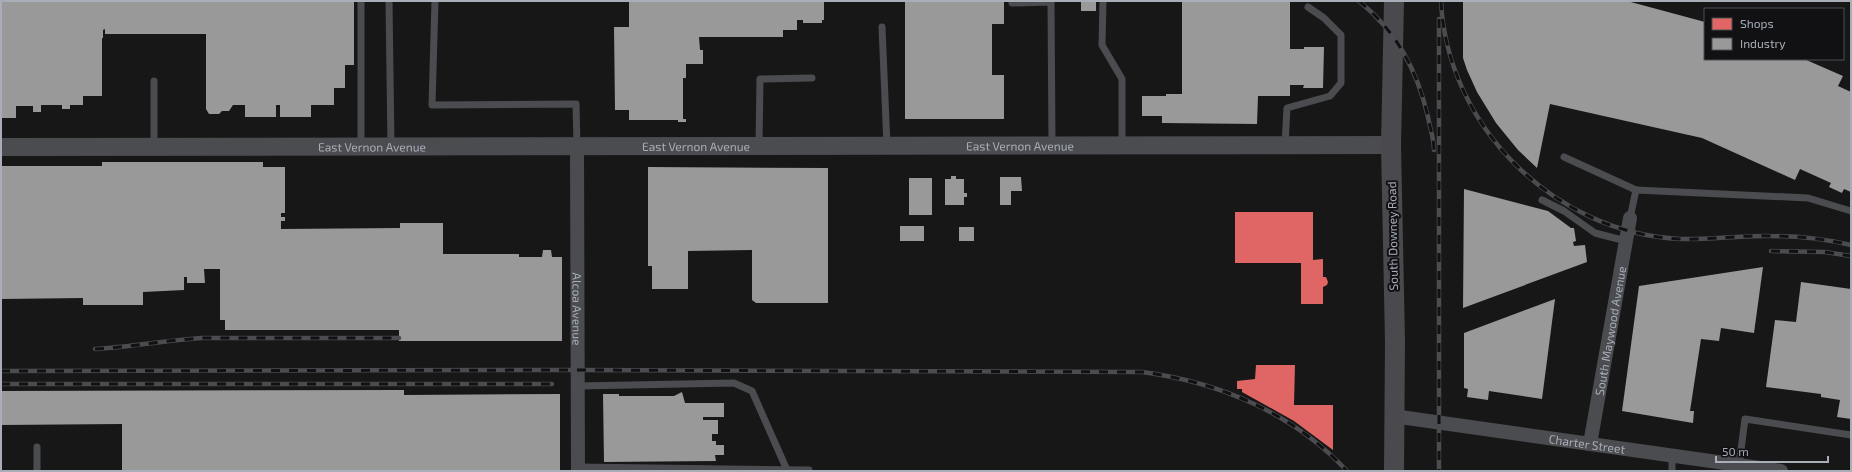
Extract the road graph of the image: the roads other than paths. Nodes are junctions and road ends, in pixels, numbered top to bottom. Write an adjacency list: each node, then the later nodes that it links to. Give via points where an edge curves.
1 (361, 1): 15 (lane)
2 (390, 1): 16 (lane)
3 (435, 1): 17 (lane, via 432,105 576,104)
4 (1103, 1): 12 (lane, via 1102,45 1122,79)
5 (1394, 1): 14 (main road, South Downey Road)
6 (1012, 4): 11 (lane, via 1051,2)
7 (1308, 7): 13 (lane, via 1341,35 1341,83 1330,96 1287,108)
8 (882, 27): 19 (lane)
9 (812, 78): 18 (lane, via 760,79)
10 (154, 81): 21 (lane)
11 (1052, 145): 12 (street, East Vernon Avenue); 19 (street, East Vernon Avenue)
12 (1122, 145): 13 (street, East Vernon Avenue)
13 (1285, 145): 14 (street, East Vernon Avenue)
14 (1391, 145): 29 (main road, South Downey Road)
15 (361, 146): 16 (street, East Vernon Avenue); 21 (street, East Vernon Avenue)
16 (391, 146): 17 (street, East Vernon Avenue)
17 (577, 146): 18 (street, East Vernon Avenue); 28 (street, Alcoa Avenue)
18 (760, 146): 19 (street, East Vernon Avenue)
19 (887, 146)
20 (1, 147): 21 (street, East Vernon Avenue)
21 (154, 147)
22 (1564, 157): 23 (lane)
23 (1636, 190): 25 (lane, via 1808,198); 26 (lane)
24 (1542, 200): 27 (lane, via 1564,211 1595,234)
25 (1851, 211)
26 (1630, 218): 27 (street, South Maywood Avenue)
27 (1626, 241): 31 (street, South Maywood Avenue)
28 (578, 386): 35 (street, Alcoa Avenue); 36 (lane, via 734,383 752,391)
29 (1394, 416): 31 (street, Charter Street); 39 (main road, South Downey Road)
30 (1851, 435): 34 (lane, via 1745,420)
31 (1590, 444): 33 (street, Charter Street)
32 (37, 447): 38 (lane)
33 (1672, 455): 34 (street, Charter Street); 40 (lane)
34 (1739, 465): 41 (street, Charter Street)
35 (578, 469): 36 (lane)
36 (788, 470): 37 (lane)
37 (809, 470)
38 (37, 471)
39 (1394, 471)
40 (1672, 471)
41 (1781, 471)

